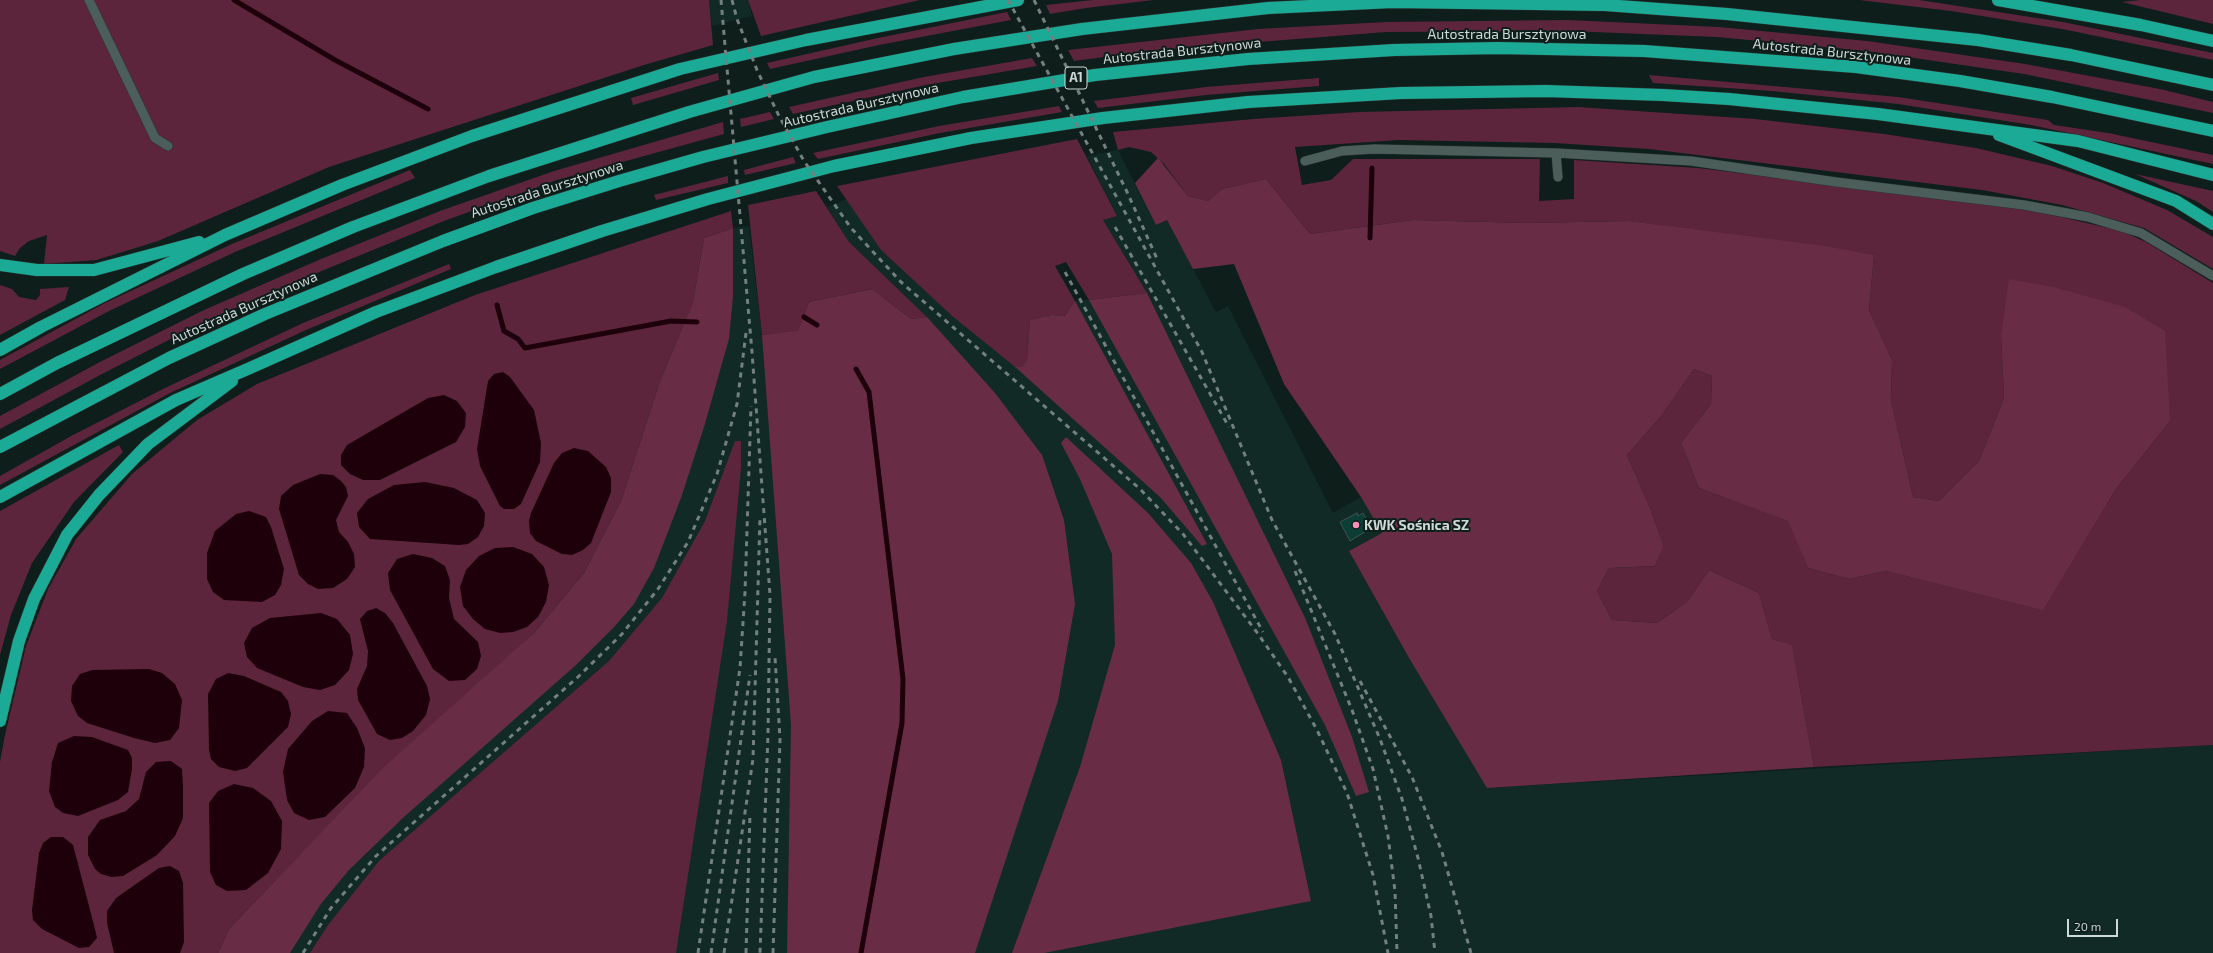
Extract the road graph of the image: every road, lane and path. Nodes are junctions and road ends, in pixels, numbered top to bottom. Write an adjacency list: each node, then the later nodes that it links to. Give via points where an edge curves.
1 (89, 0): 8 (lane, via 155,138)
2 (1018, 0): 14 (highway, via 806,40 680,69 472,136 342,185)
3 (1998, 0): 4 (highway)
4 (2213, 42)
5 (2213, 85): 19 (highway, Autostrada Bursztynowa, via 2079,56 1978,40 1735,14 1604,5 1393,2 1268,8 1082,29 954,49 814,77 689,112 510,168 353,227 243,274 57,363)
6 (1977, 128): 11 (highway, via 2078,141); 13 (highway, via 2176,201); 18 (highway, via 1878,114 1729,98 1546,91 1322,96 1102,118 971,138 834,166 602,230 376,312)
7 (2213, 131): 20 (highway, Autostrada Bursztynowa / A1, via 2052,97 1960,81 1856,67 1644,51 1513,48 1394,50 1248,59 1095,75 963,98 827,126 703,157 533,208 420,250 265,314 170,358)
8 (168, 146)
9 (1556, 154): 10 (lane, via 1374,149 1342,151); 12 (lane); 16 (lane, via 1691,161 2024,205 2088,217 2141,232)
10 (1305, 161)
11 (2213, 175)
12 (1558, 176)
13 (2213, 224)
14 (225, 235): 15 (highway, via 94,270 37,270); 17 (highway)
15 (0, 265)
16 (2213, 276)
17 (0, 350)
18 (250, 368): 21 (highway, via 176,400); 22 (highway, via 148,444 99,495 67,535 34,599 13,664)
19 (0, 394)
20 (0, 447)
21 (0, 497)
22 (0, 721)

